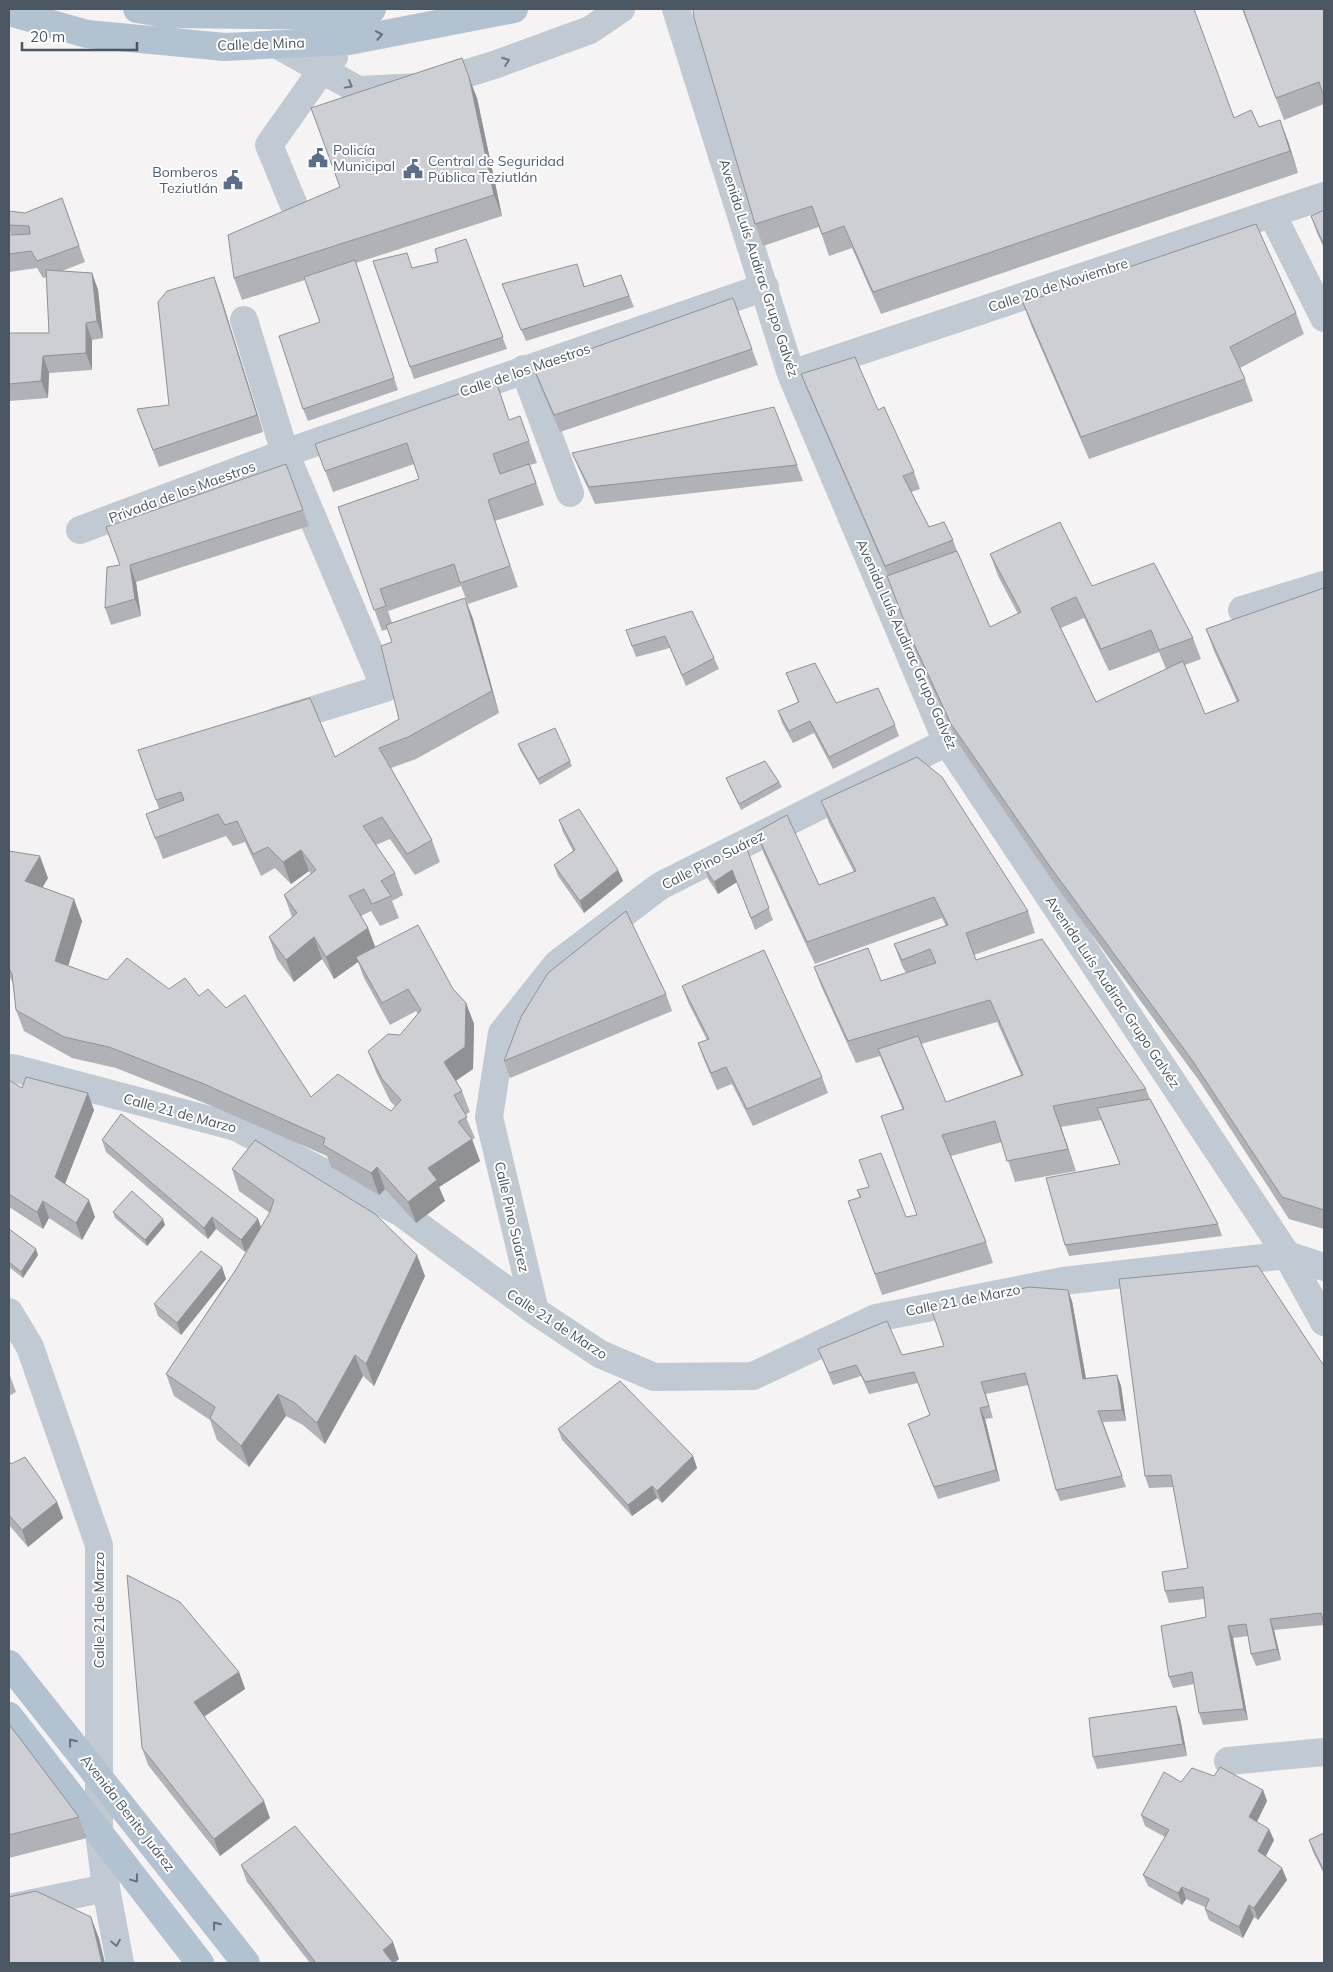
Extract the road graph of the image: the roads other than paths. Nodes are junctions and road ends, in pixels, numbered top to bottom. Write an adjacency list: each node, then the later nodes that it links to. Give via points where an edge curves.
1 (137, 9): 2 (main road, via 168,14 339,16)
2 (372, 9)
3 (514, 9): 7 (main road, Calle de Mina, one-way to 3)
4 (621, 9): 9 (street, one-way to 4, via 358,90 422,87 590,30)
5 (676, 9): 13 (street, Avenida Luís Audirac Grupo Galvéz)
6 (9, 12): 8 (main road, Calle de Mina, via 87,34 225,48)
7 (349, 41): 8 (main road, Calle de Mina); 9 (street)
8 (276, 44): 9 (street)
9 (322, 70): 11 (street, via 269,145)
10 (1324, 196): 12 (street, Calle 20 de Noviembre)
11 (292, 203)
12 (1272, 214): 14 (street); 17 (street, Calle 20 de Noviembre)
13 (765, 287): 16 (street, Calle de los Maestros); 17 (street, Avenida Luís Audirac Grupo Galvéz)
14 (1324, 318)
15 (244, 320): 18 (street)
16 (524, 370): 18 (street, Calle de los Maestros); 19 (street)
17 (791, 374): 24 (street, Avenida Luís Audirac Grupo Galvéz)
18 (284, 453): 20 (street, Privada de los Maestros); 23 (street, via 385,688)
19 (570, 493)
20 (80, 530)
21 (1324, 584): 22 (street)
22 (1242, 610)
23 (255, 728)
24 (947, 742): 26 (street, Avenida Luís Audirac Grupo Galvéz); 28 (street, Calle Pino Suárez, via 660,886 557,964 502,1033 488,1118)
25 (9, 1069): 28 (street, Calle 21 de Marzo, via 236,1127 400,1212)
26 (1287, 1255): 27 (street); 28 (street, Calle 21 de Marzo, via 1063,1281 876,1318 753,1376 654,1377 600,1354); 30 (street, Avenida Luís Audirac Grupo Galvéz)
27 (1324, 1267)
28 (535, 1311)
29 (9, 1312): 35 (street, Calle 21 de Marzo, via 30,1347 99,1544)
30 (1324, 1322)
31 (9, 1664): 35 (main road, Avenida Benito Juárez, one-way to 31)
32 (9, 1716): 36 (main road)
33 (1324, 1752): 34 (street)
34 (1228, 1761)
35 (98, 1774): 36 (street, Calle 21 de Marzo); 41 (main road, Avenida Benito Juárez, one-way to 35)
36 (99, 1832): 37 (street, Calle 21 de Marzo); 40 (main road, one-way to 40)
37 (106, 1888): 38 (street); 39 (street, Calle 21 de Marzo, one-way to 39)
38 (9, 1908)
39 (120, 1963)
40 (200, 1963)
41 (246, 1963)

